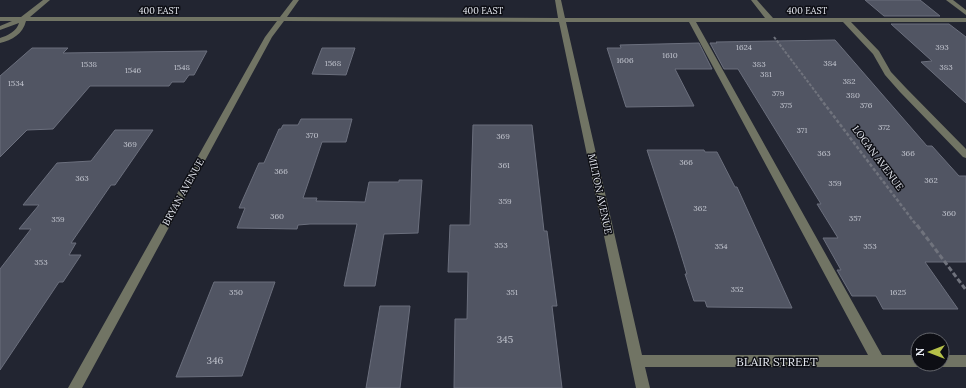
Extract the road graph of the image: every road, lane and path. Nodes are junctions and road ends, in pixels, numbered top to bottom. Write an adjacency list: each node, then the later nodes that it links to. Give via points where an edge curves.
1 (47, 0): 8 (street)
2 (296, 0): 9 (street, BRYAN AVENUE)
3 (558, 0): 10 (street, MILTON AVENUE)
4 (754, 0): 12 (street)
5 (949, 0): 6 (street)
6 (966, 13)
7 (0, 19): 8 (street, 400 EAST)
8 (23, 19): 9 (street, 400 EAST); 15 (street); 17 (street, via 21,28)
9 (283, 19): 10 (street, 400 EAST); 25 (street, BRYAN AVENUE, via 266,42)
10 (562, 19): 11 (street, 400 EAST); 20 (street, MILTON AVENUE)
11 (691, 19): 12 (street, 400 EAST); 21 (street)
12 (770, 19): 13 (street, 400 EAST)
13 (844, 19): 14 (street, 400 EAST); 18 (street, via 876,53 888,73 903,90)
14 (966, 20)
15 (0, 28)
16 (774, 37): 19 (path, LOGAN AVENUE)
17 (0, 41)
18 (966, 155)
19 (966, 290)
20 (637, 361): 21 (street, BLAIR STREET); 26 (street, MILTON AVENUE)
21 (878, 361): 22 (street, BLAIR STREET)
22 (910, 361)
23 (950, 361): 24 (street)
24 (966, 361)
25 (75, 388)
26 (643, 388)

